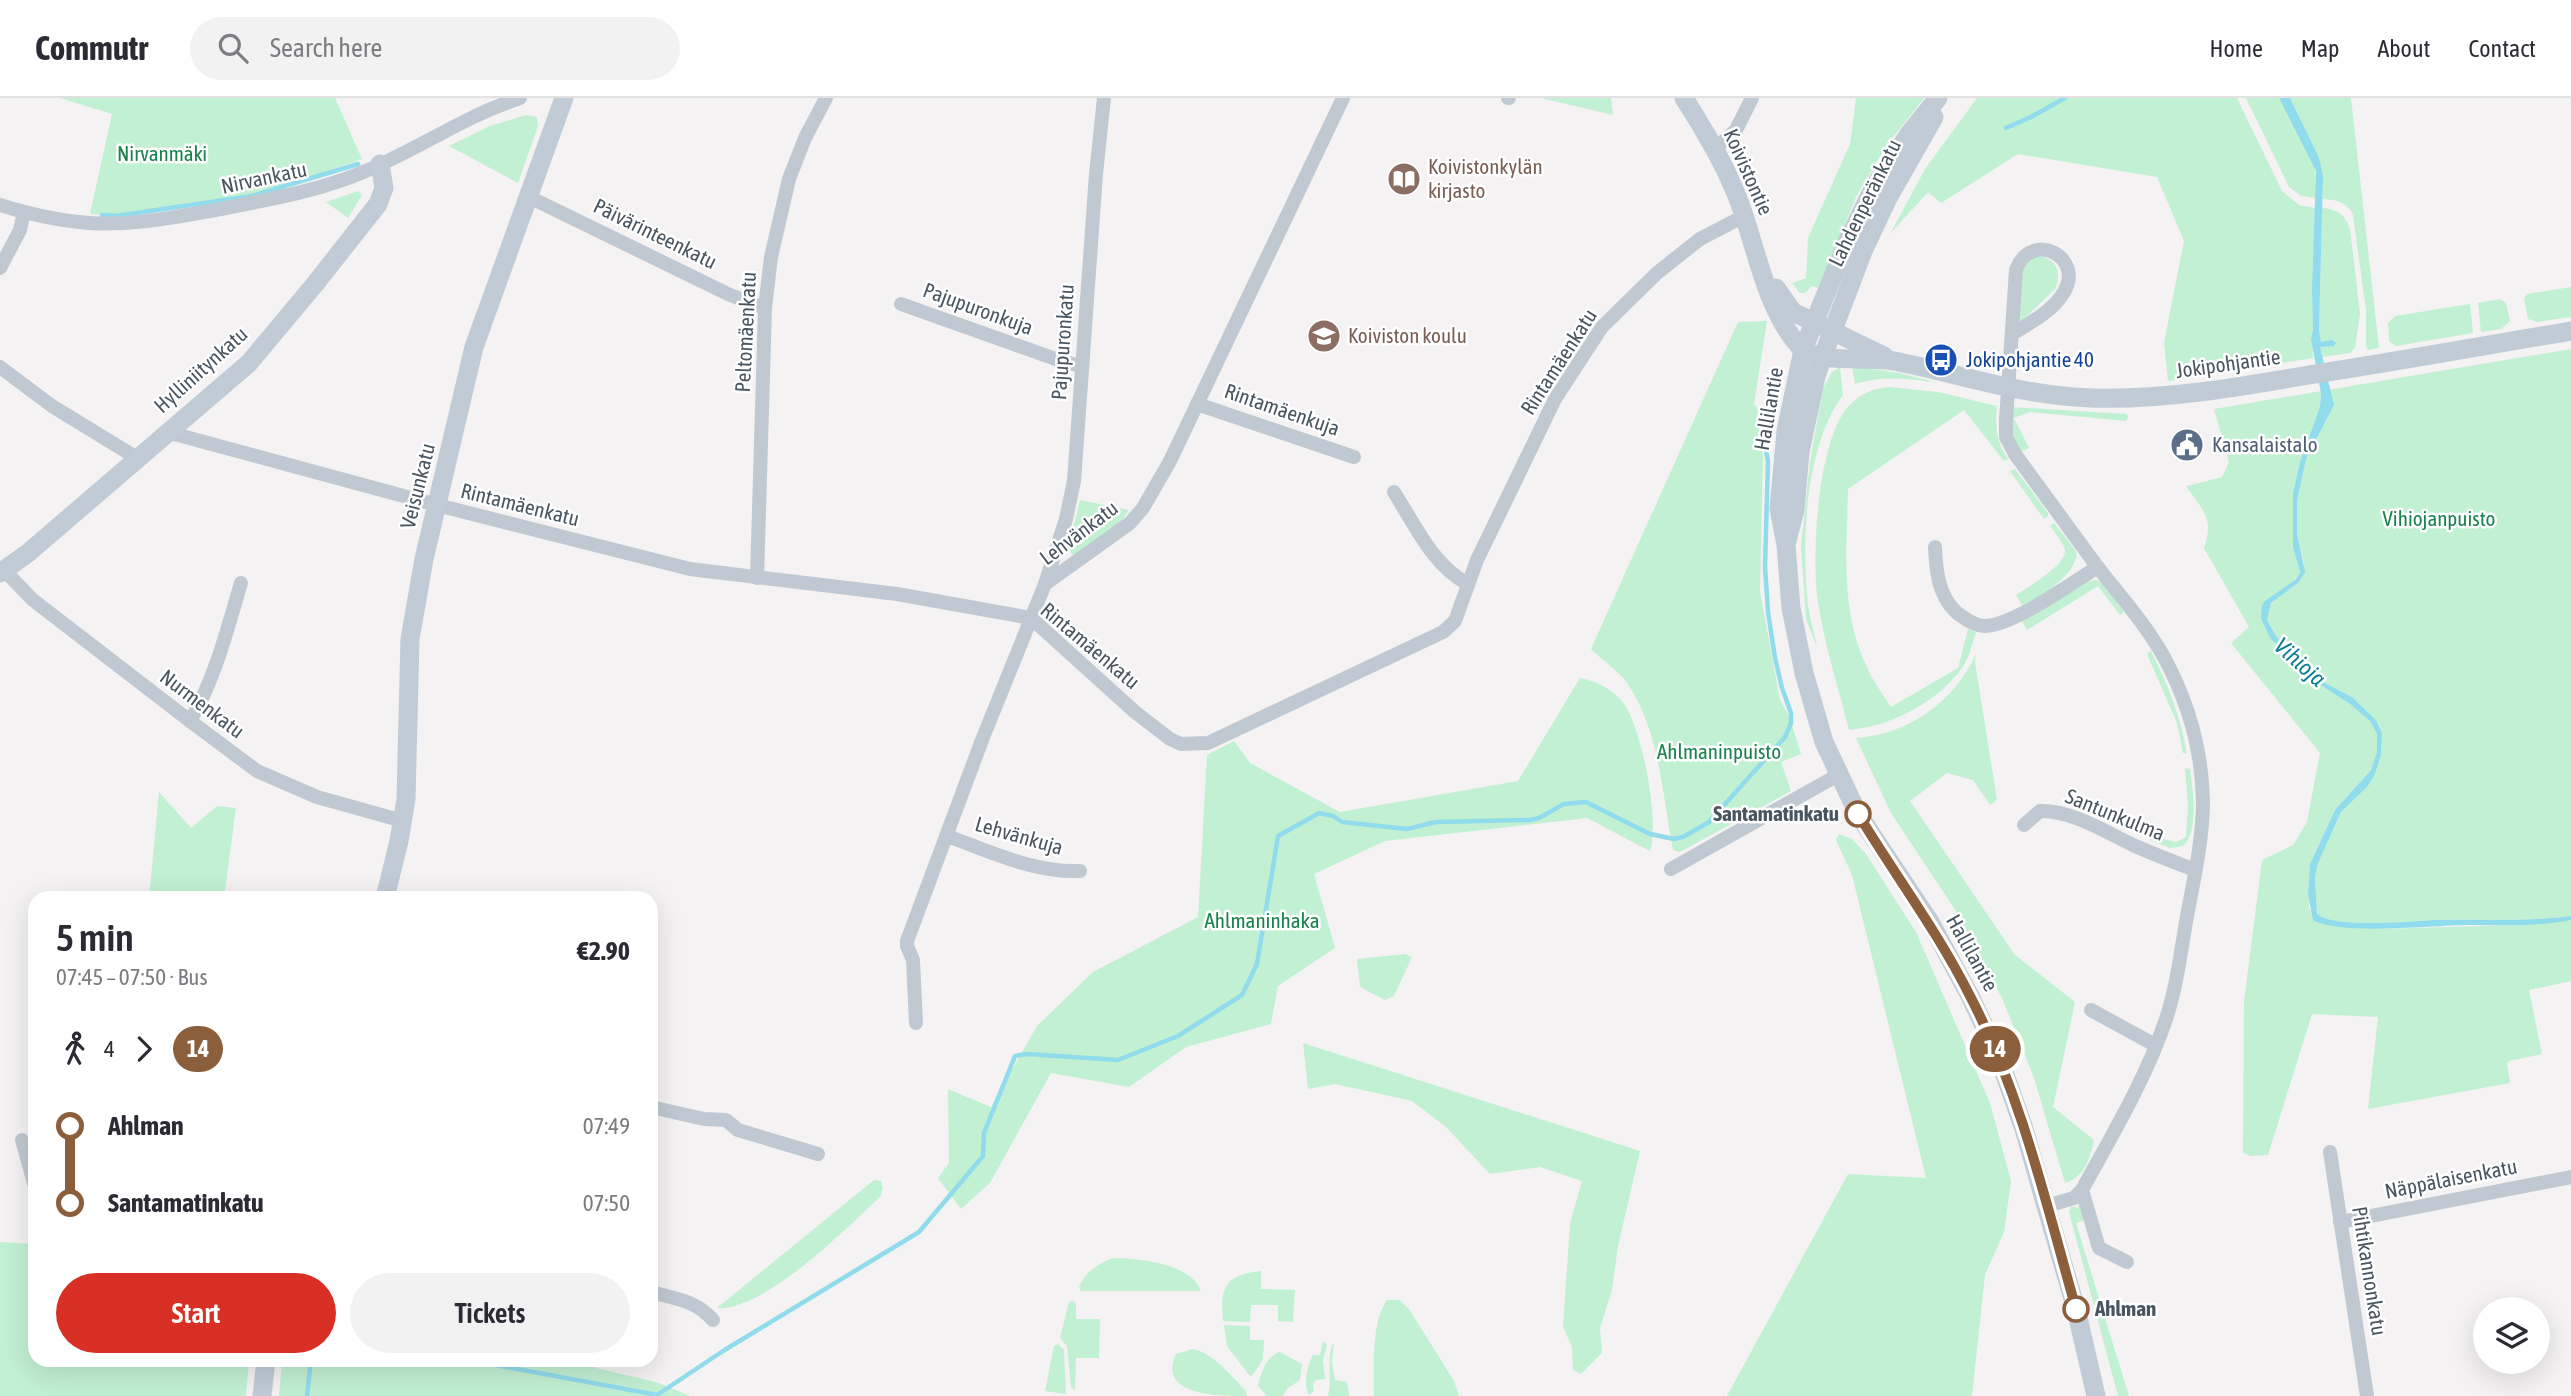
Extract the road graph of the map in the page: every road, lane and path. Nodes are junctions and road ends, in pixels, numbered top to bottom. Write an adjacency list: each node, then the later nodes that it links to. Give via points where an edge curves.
1 (520, 98): 11 (street, Nirvankatu)
2 (564, 98): 12 (main road, Veisunkatu)
3 (826, 98): 19 (street, Peltomäenkatu, via 789,179)
4 (1104, 98): 27 (street, Pajupuronkatu)
5 (1343, 98): 30 (street, Lehvänkatu)
6 (1684, 98): 10 (main road, Koivistontie)
7 (1752, 98): 10 (street, via 1736,130)
8 (1938, 98): 20 (main road, Lahdenperänkatu, via 1875,185)
9 (1945, 98): 22 (main road, Lahdenperänkatu, via 1888,198)
10 (1715, 149): 15 (main road, Koivistontie)
11 (380, 164): 14 (street, Nirvankatu, via 290,195 146,221 88,223); 31 (main road, Hylliniitynkatu, via 384,188 378,204 339,254 249,363)
12 (527, 196): 19 (street, Päivärinteenkatu); 35 (main road, Veisunkatu, via 474,347)
13 (0, 205): 14 (street, Nirvankatu)
14 (24, 212): 16 (street)
15 (1744, 216): 17 (main road, Koivistontie); 43 (street, Rintamäenkatu, via 1700,239 1657,272 1602,327 1555,399)
16 (0, 268)
17 (1762, 268): 20 (main road, Koivistontie, via 1793,312); 24 (main road, Koivistontie, via 1780,321)
18 (901, 304): 27 (street, Pajupuronkuja)
19 (765, 308): 40 (street, Peltomäenkatu)
20 (1814, 323): 22 (main road, Koivistontie); 24 (main road, Hallilantie)
21 (2571, 331): 29 (main road, Jokipohjantie, via 2170,396 2067,396)
22 (1832, 332): 25 (main road, Hallilantie); 26 (main road, Jokipohjantie)
23 (2012, 334): 23 (street, via 2019,262 2030,252 2054,251 2067,270 2063,295); 29 (street)
24 (1803, 350): 25 (main road); 36 (main road, Hallilantie, via 1786,431 1779,509)
25 (1823, 356): 26 (main road, Jokipohjantie); 36 (main road, Hallilantie, via 1800,452 1795,510)
26 (1891, 360): 29 (main road, Jokipohjantie)
27 (1081, 366): 42 (street, Pajupuronkatu, via 1072,498)
28 (0, 367): 33 (street)
29 (2008, 388): 38 (street, via 2009,443)
30 (1197, 404): 32 (street, Rintamäenkuja); 42 (street, Lehvänkatu, via 1143,508 1130,523)
31 (167, 432): 33 (main road, Hylliniitynkatu); 35 (street, Rintamäenkatu)
32 (1354, 457)
33 (137, 458): 39 (main road, Hylliniitynkatu)
34 (1394, 492): 43 (street, via 1437,559 1450,575)
35 (437, 505): 40 (street, Rintamäenkatu, via 690,569); 47 (main road, Veisunkatu, via 410,639)
36 (1786, 545): 46 (main road, Hallilantie, via 1791,608 1804,673)
37 (1935, 547): 38 (street, via 1936,569 1952,608 1965,620 1982,626 2012,619)
38 (2098, 567): 51 (street, via 2165,659 2192,726 2203,803)
39 (2, 572): 45 (street, Nurmenkatu)
40 (757, 578): 44 (street, Rintamäenkatu, via 897,594)
41 (241, 583): 45 (street, via 211,678)
42 (1045, 584): 44 (street, Lehvänkatu)
43 (1468, 584): 44 (street, Rintamäenkatu, via 1455,621 1443,632 1200,745 1170,739)
44 (1031, 618): 49 (street, Lehvänkatu)
45 (190, 722): 47 (street, Nurmenkatu, via 285,785)
46 (1838, 775): 50 (street); 64 (main road, Hallilantie, via 1862,821 1930,922 1970,996 1999,1059)
47 (403, 821): 53 (main road, Veisunkatu)
48 (2024, 825): 51 (street, Santunkulma, via 2038,811 2056,813)
49 (947, 836): 52 (street, Lehvänkuja, via 1044,868); 55 (street, Lehvänkatu, via 907,940 913,960)
50 (1671, 869)
51 (2195, 870): 56 (street, via 2172,995)
52 (1080, 872)
53 (387, 891)
54 (2091, 1010): 56 (street)
55 (916, 1023)
56 (2155, 1045): 63 (street)
57 (658, 1109): 60 (street, via 726,1120 738,1130)
58 (22, 1140): 61 (street)
59 (2330, 1152): 65 (street, Pihtikannonkatu)
60 (818, 1154)
61 (28, 1162)
62 (2571, 1177): 65 (street, Näppälaisenkatu)
63 (2082, 1190): 64 (street, via 2074,1198); 66 (street, via 2099,1248)
64 (2046, 1206): 71 (main road, Hallilantie)
65 (2340, 1222): 72 (street, Pihtikannonkatu)
66 (2127, 1262)
67 (658, 1294): 68 (street, via 702,1308)
68 (713, 1320)
69 (265, 1367): 70 (main road)
70 (262, 1396)
71 (2096, 1396)
72 (2367, 1396)

